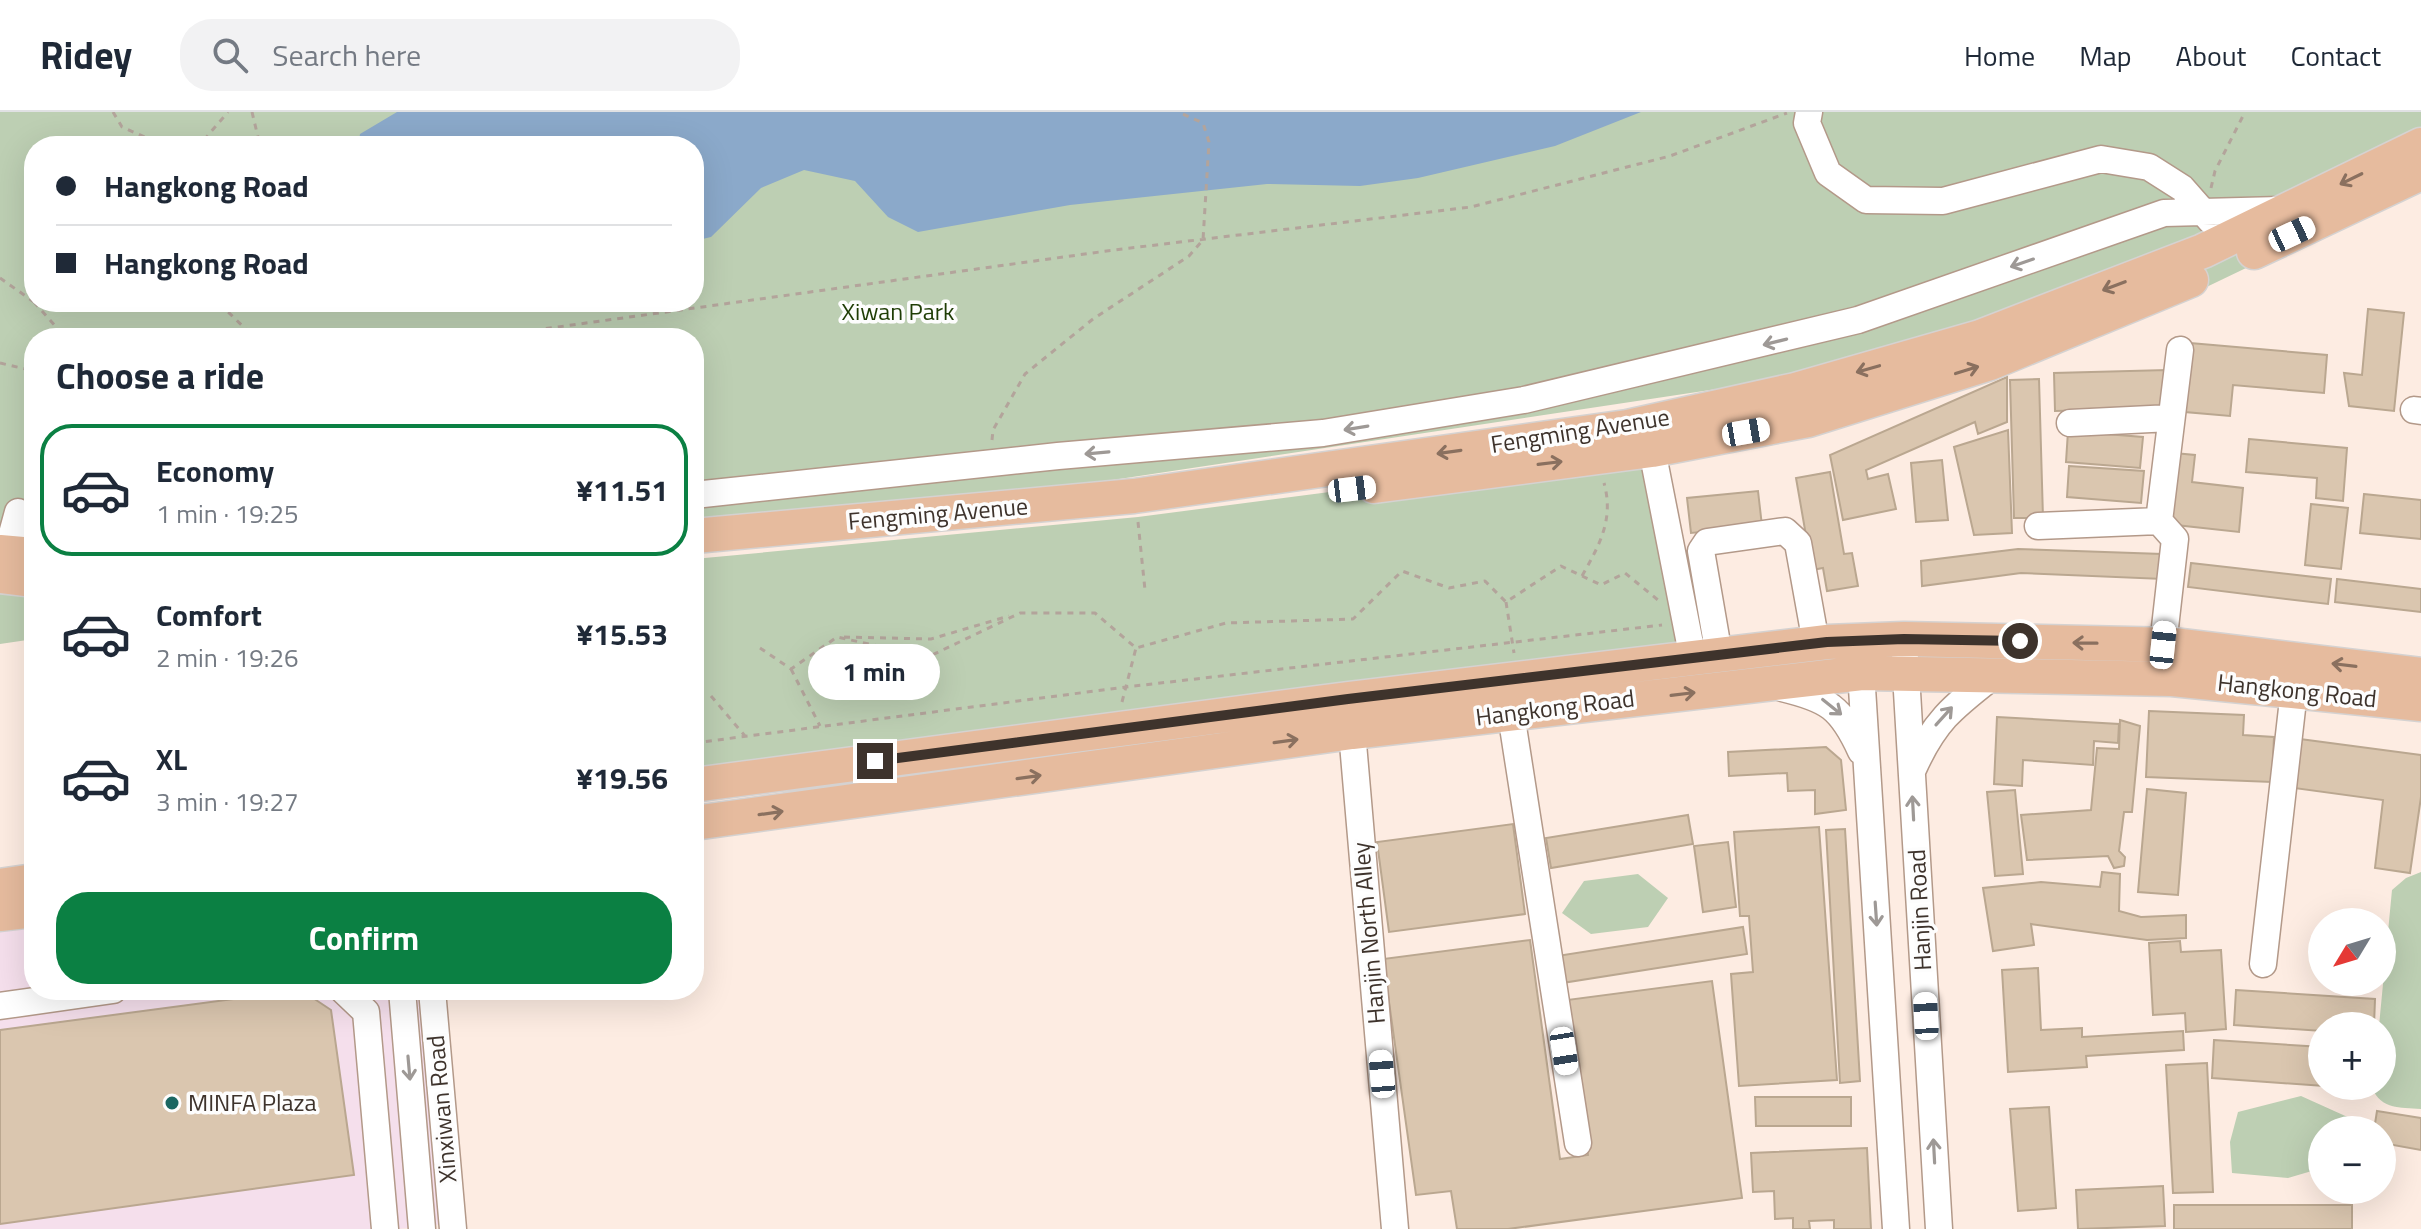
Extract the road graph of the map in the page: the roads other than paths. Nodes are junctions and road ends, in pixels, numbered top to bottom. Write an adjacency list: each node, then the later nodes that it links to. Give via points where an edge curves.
1 (1809, 112): 5 (street, via 1807,123 1828,173 1866,200 1943,201 2101,159 2149,167 2182,188)
2 (2421, 145): 4 (main road, Fengming Avenue, one-way to 4)
3 (2421, 173): 10 (main road, Fengming Avenue, one-way to 3, via 1808,420 1990,363 2214,271)
4 (2288, 210): 5 (street); 6 (main road, Fengming Avenue)
5 (2205, 212): 6 (street); 11 (street, one-way to 11, via 2164,213 1858,320 1524,400 1323,433)
6 (2223, 241): 15 (main road, Fengming Avenue, one-way to 15, via 1980,337 1795,390 1627,427 1134,496)
7 (2180, 350): 8 (street)
8 (2171, 418): 9 (street); 13 (street)
9 (2070, 423)
10 (1652, 450): 16 (main road, Fengming Avenue, one-way to 10, via 1138,517); 21 (street, via 1686,623)
11 (704, 494)
12 (17, 512): 17 (street)
13 (2159, 521): 14 (street); 20 (street, via 2175,539)
14 (2038, 526)
15 (704, 535)
16 (704, 558)
17 (10, 559)
18 (1904, 639): 20 (main road, Hangkong Road, one-way to 18); 22 (main road, Hangkong Road); 23 (street, Hanjin Road)
19 (1816, 643): 21 (main road, Hangkong Road); 21 (street, via 1798,543 1785,531 1707,542 1701,551); 22 (main road, Hangkong Road)
20 (2163, 645): 25 (main road, Hangkong Road, one-way to 20)
21 (1706, 657): 33 (main road, Hangkong Road)
22 (1860, 657): 23 (main road, Hangkong Road); 26 (main road, Hangkong Road); 31 (street, Hanjin Road)
23 (1905, 673): 24 (main road, Hangkong Road); 32 (street, Hanjin Road)
24 (1994, 675): 27 (main road, Hangkong Road, via 2172,679); 32 (street, one-way to 24, via 1929,732)
25 (2421, 675)
26 (1767, 684): 29 (main road, Hangkong Road, one-way to 26); 31 (street, one-way to 31, via 1819,696 1847,719)
27 (2294, 691): 28 (main road, Hangkong Road); 39 (street)
28 (2421, 704)
29 (1511, 714): 30 (main road, Hangkong Road); 45 (street)
30 (1352, 732): 34 (main road, Hangkong Road, one-way to 30); 49 (street, Hanjin North Alley)
31 (1867, 766): 50 (street, Hanjin Road, one-way to 50)
32 (1911, 772): 51 (street, Hanjin Road, one-way to 32)
33 (704, 784)
34 (704, 822)
35 (24, 882): 36 (main road)
36 (0, 886)
37 (24, 911): 38 (main road)
38 (0, 914)
39 (2263, 964)
40 (42, 1000): 44 (street)
41 (353, 1000): 48 (street, via 366,1012)
42 (403, 1000): 47 (street, Xinxiwan Road, one-way to 47)
43 (433, 1000): 46 (street, Xinxiwan Road)
44 (0, 1006)
45 (1578, 1143)
46 (453, 1226): 47 (street)
47 (414, 1228)
48 (385, 1229)
49 (1395, 1229)
50 (1896, 1229)
51 (1939, 1229)

